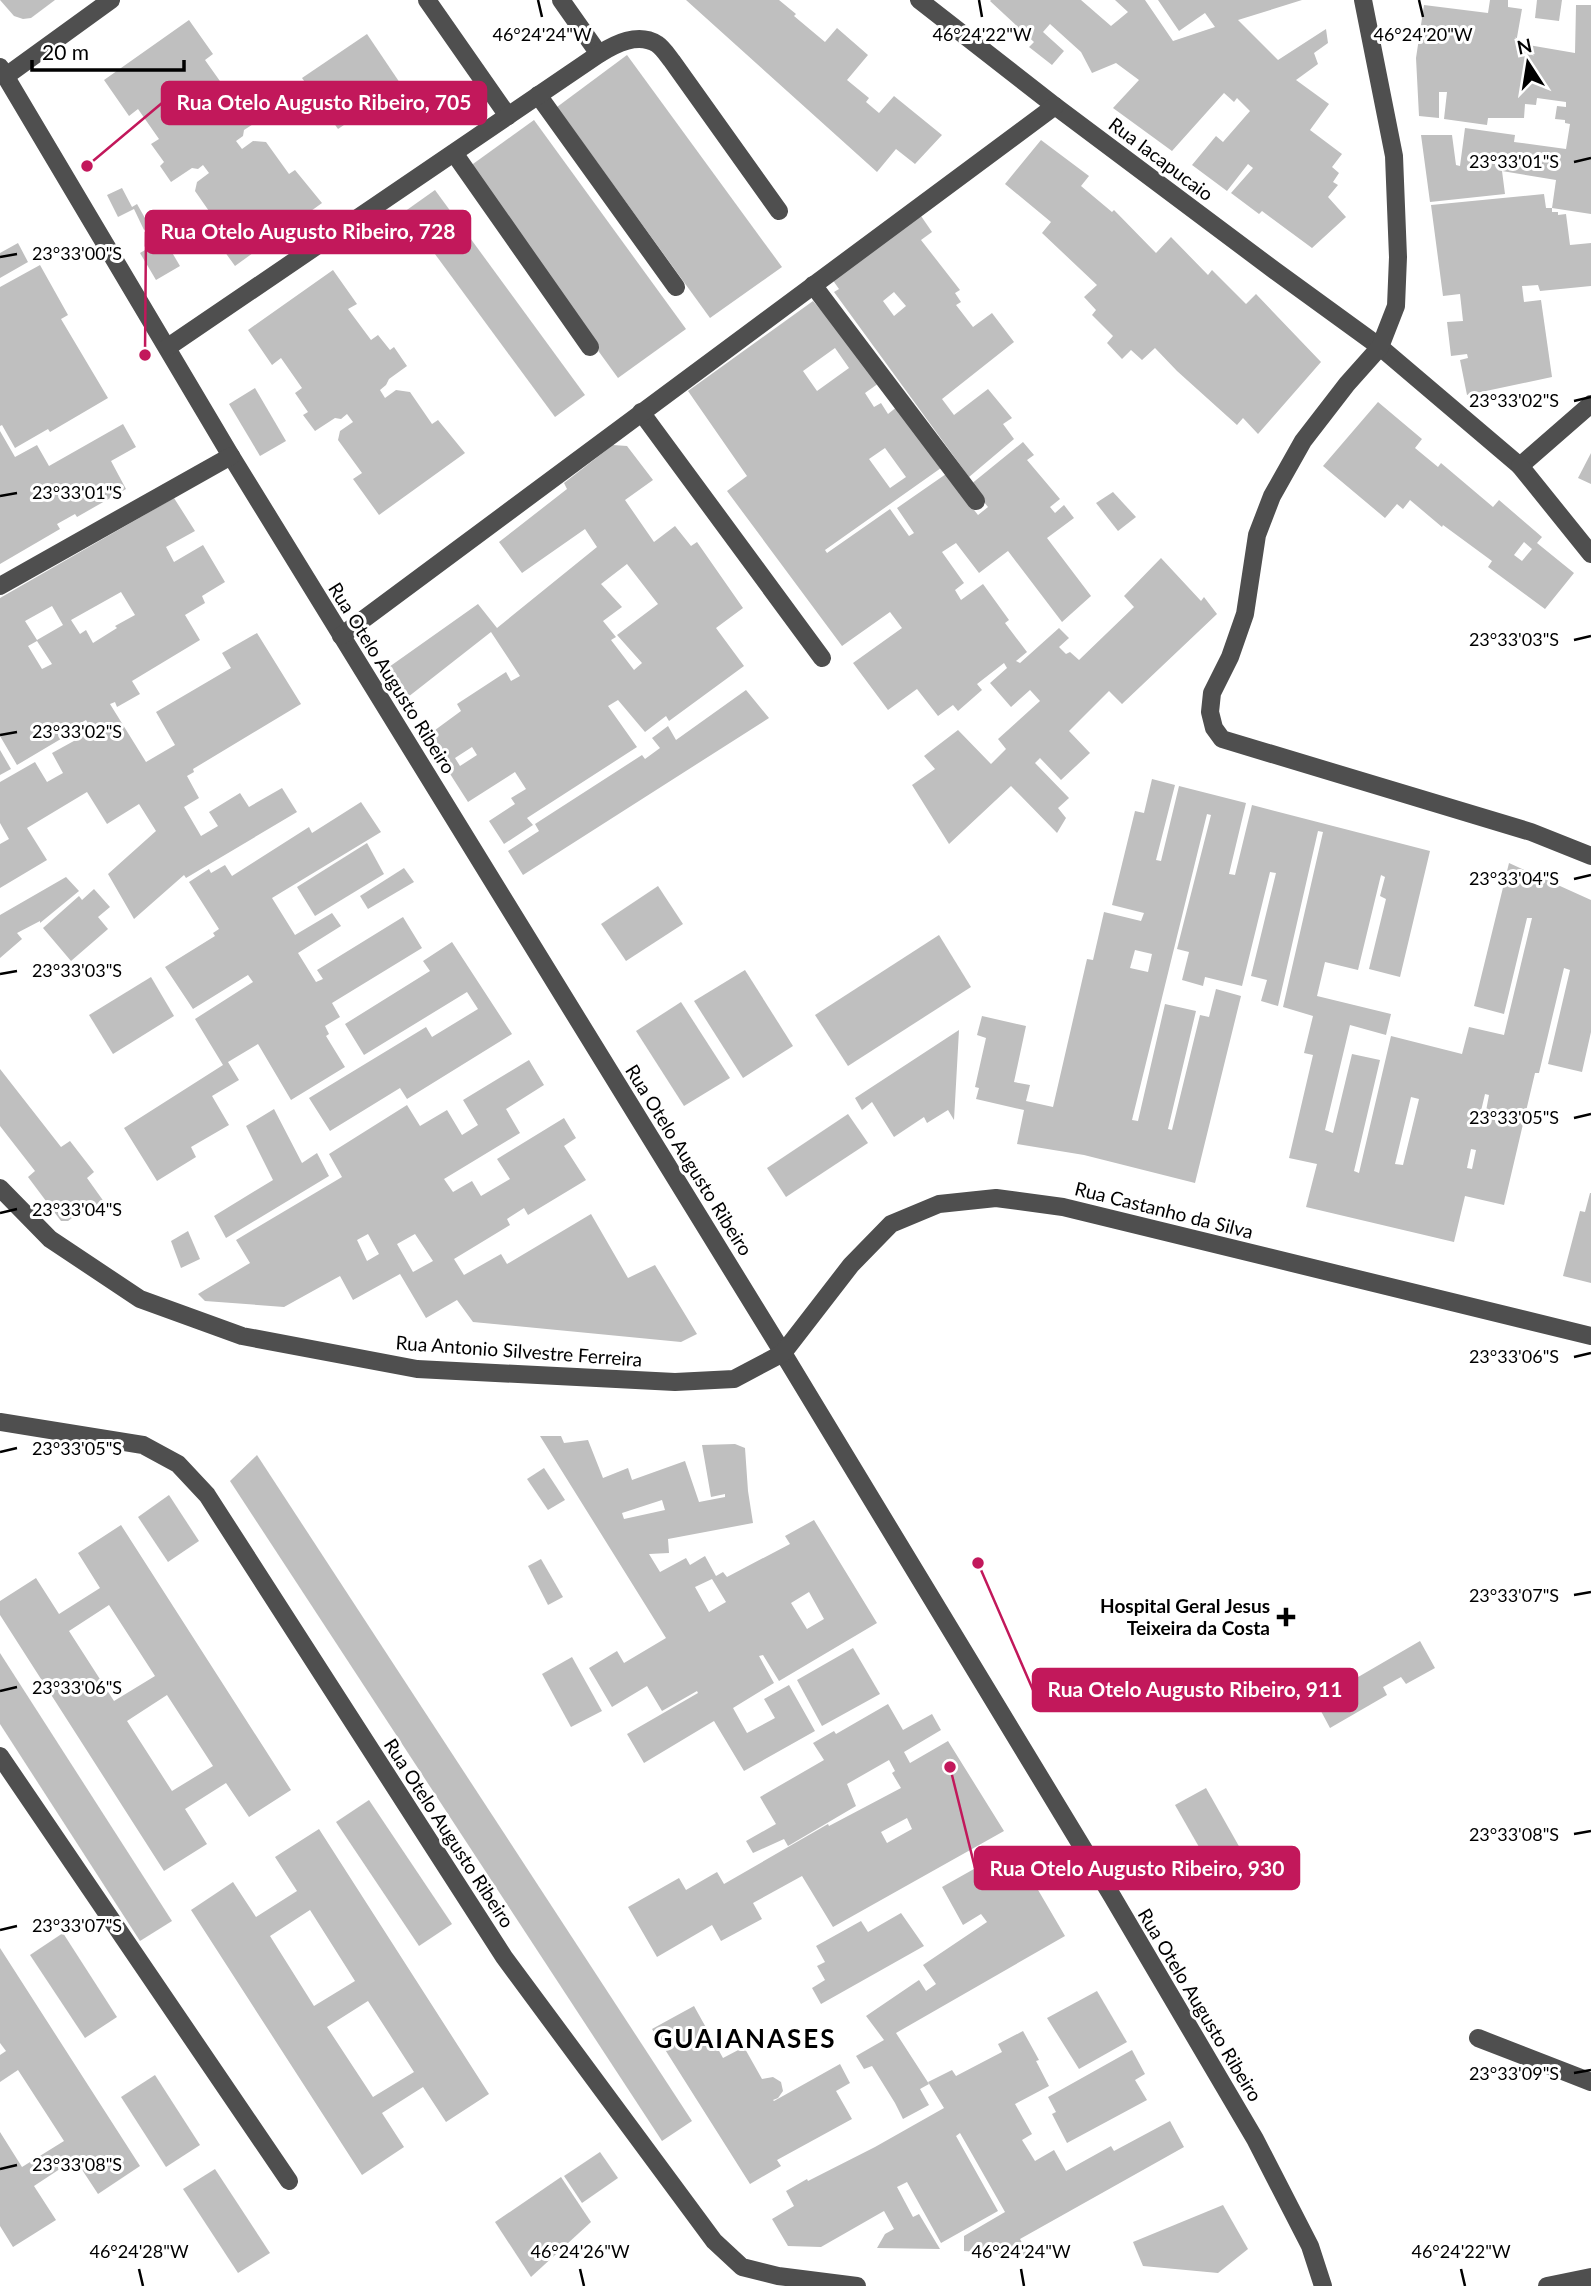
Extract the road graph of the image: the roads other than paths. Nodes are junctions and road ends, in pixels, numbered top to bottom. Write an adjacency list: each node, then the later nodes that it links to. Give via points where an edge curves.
1 (111, 0): 7 (street)
2 (427, 0): 10 (street)
3 (561, 0): 6 (street)
4 (919, 0): 9 (street, Rua Iacapucaio)
5 (1363, 0): 17 (street, via 1394,156 1396,306)
6 (598, 54): 8 (street); 12 (street, via 629,40 657,44)
7 (3, 71): 15 (street, Rua Otelo Augusto Ribeiro)
8 (538, 95): 10 (street); 14 (street)
9 (1055, 106): 13 (street); 17 (street, Rua Iacapucaio)
10 (508, 116): 11 (street)
11 (454, 153): 15 (street); 16 (street)
12 (779, 211)
13 (813, 285): 19 (street); 22 (street)
14 (676, 287)
15 (168, 347): 20 (street, Rua Otelo Augusto Ribeiro)
16 (590, 347)
17 (1380, 347): 21 (street, Rua Iacapucaio); 27 (street, via 1303,442 1272,496 1258,535 1245,614 1212,693 1214,728 1222,739 1531,832)
18 (1591, 404): 21 (street)
19 (641, 412): 25 (street); 26 (street)
20 (231, 456): 24 (street); 25 (street, Rua Otelo Augusto Ribeiro)
21 (1520, 466): 23 (street, Rua Iacapucaio)
22 (976, 501)
23 (1591, 554)
24 (0, 586)
25 (341, 636): 30 (street, Rua Otelo Augusto Ribeiro)
26 (822, 658)
27 (1591, 856)
28 (0, 1188): 30 (street, Rua Antonio Silvestre Ferreira, via 50,1240 140,1298 242,1336 417,1369 676,1382 734,1379)
29 (1591, 1336): 30 (street, Rua Castanho da Silva, via 1063,1207 996,1198 939,1204 891,1224 850,1265)
30 (783, 1353): 38 (street, Rua Otelo Augusto Ribeiro, via 1255,2139 1310,2246)
31 (0, 1422): 37 (street, Rua Otelo Augusto Ribeiro, via 143,1445 177,1464 207,1495 504,1958 715,2241 742,2266 778,2276)
32 (0, 1756): 35 (street)
33 (1478, 2038): 34 (street)
34 (1591, 2082)
35 (289, 2180)
36 (1591, 2277): 39 (street)
37 (857, 2286)
38 (1323, 2286)
39 (1547, 2286)

